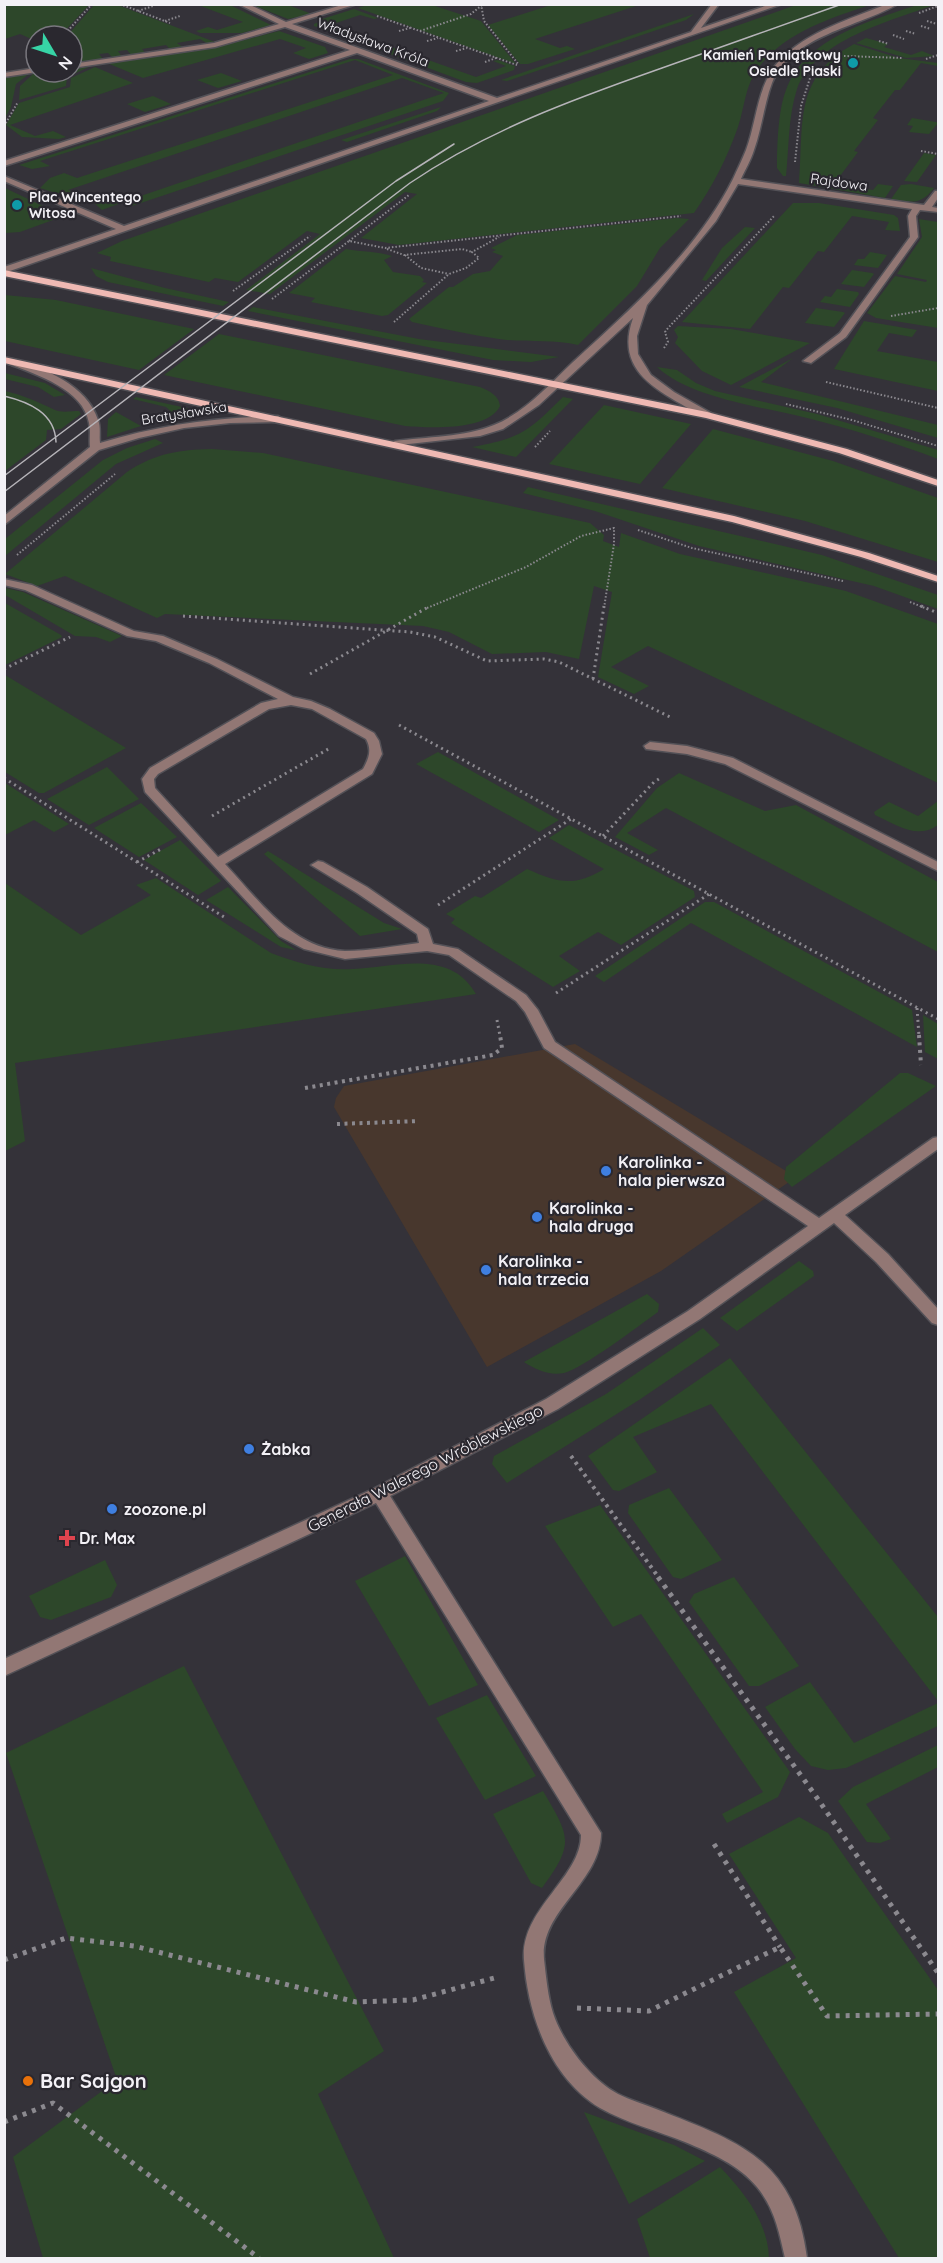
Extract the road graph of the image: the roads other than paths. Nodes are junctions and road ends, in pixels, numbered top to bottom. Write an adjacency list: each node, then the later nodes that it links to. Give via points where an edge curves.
1 (241, 4): 6 (street, Władysława Króla)
2 (716, 4): 7 (street)
3 (779, 4): 7 (street)
4 (895, 4): 15 (street, via 830,30 782,63 769,82 750,150)
5 (351, 5): 6 (street)
6 (287, 25): 8 (street, Władysława Króla); 9 (street, via 202,48)
7 (693, 34): 12 (street)
8 (358, 50): 12 (street, Władysława Króla); 13 (street)
9 (84, 64)
10 (24, 72): 11 (street)
11 (4, 75)
12 (496, 101): 19 (street)
13 (4, 164)
14 (4, 178): 19 (street)
15 (736, 181): 17 (street, Rajdowa); 21 (street, via 689,252)
16 (939, 193): 17 (street)
17 (922, 208): 18 (street, Rajdowa); 23 (street, via 912,216 914,237 843,335)
18 (939, 210)
19 (124, 229): 20 (street)
20 (4, 271): 24 (main road)
21 (642, 305): 24 (street); 25 (street, via 632,341 636,362 655,382)
22 (8, 361): 26 (main road); 28 (street, via 49,377 83,402 94,423)
23 (808, 361)
24 (556, 384): 25 (main road); 27 (street, via 499,427 457,438)
25 (707, 415): 29 (main road, via 843,451)
26 (278, 419): 27 (main road); 28 (street, Bratysławska, via 184,425)
27 (395, 444): 31 (main road, via 734,519)
28 (95, 448): 30 (street, Bratysławska)
29 (939, 483)
30 (4, 522)
31 (939, 579)
32 (4, 582): 33 (street, via 28,587 131,634 159,638)
33 (291, 701): 35 (street, via 265,706 154,771 148,779 149,789); 35 (street, via 307,704 370,736 377,753 369,771)
34 (650, 746): 37 (street, via 729,761)
35 (217, 863): 38 (street, via 276,927 310,948 345,955)
36 (318, 865): 38 (street, via 423,932)
37 (939, 867)
38 (433, 947): 41 (street, via 465,958 521,998 549,1045)
39 (939, 1142): 40 (street, Generała Walerego Wróblewskiego)
40 (835, 1215): 41 (street, Generała Walerego Wróblewskiego); 42 (street)
41 (819, 1226): 43 (street, Generała Walerego Wróblewskiego, via 694,1315 552,1404)
42 (939, 1319)
43 (379, 1494): 44 (street, Generała Walerego Wróblewskiego); 45 (street, via 591,1833 587,1857 550,1910 533,1951 542,2007 568,2062 609,2100 714,2144 759,2171 776,2191 788,2216)
44 (4, 1668)
45 (796, 2259)

